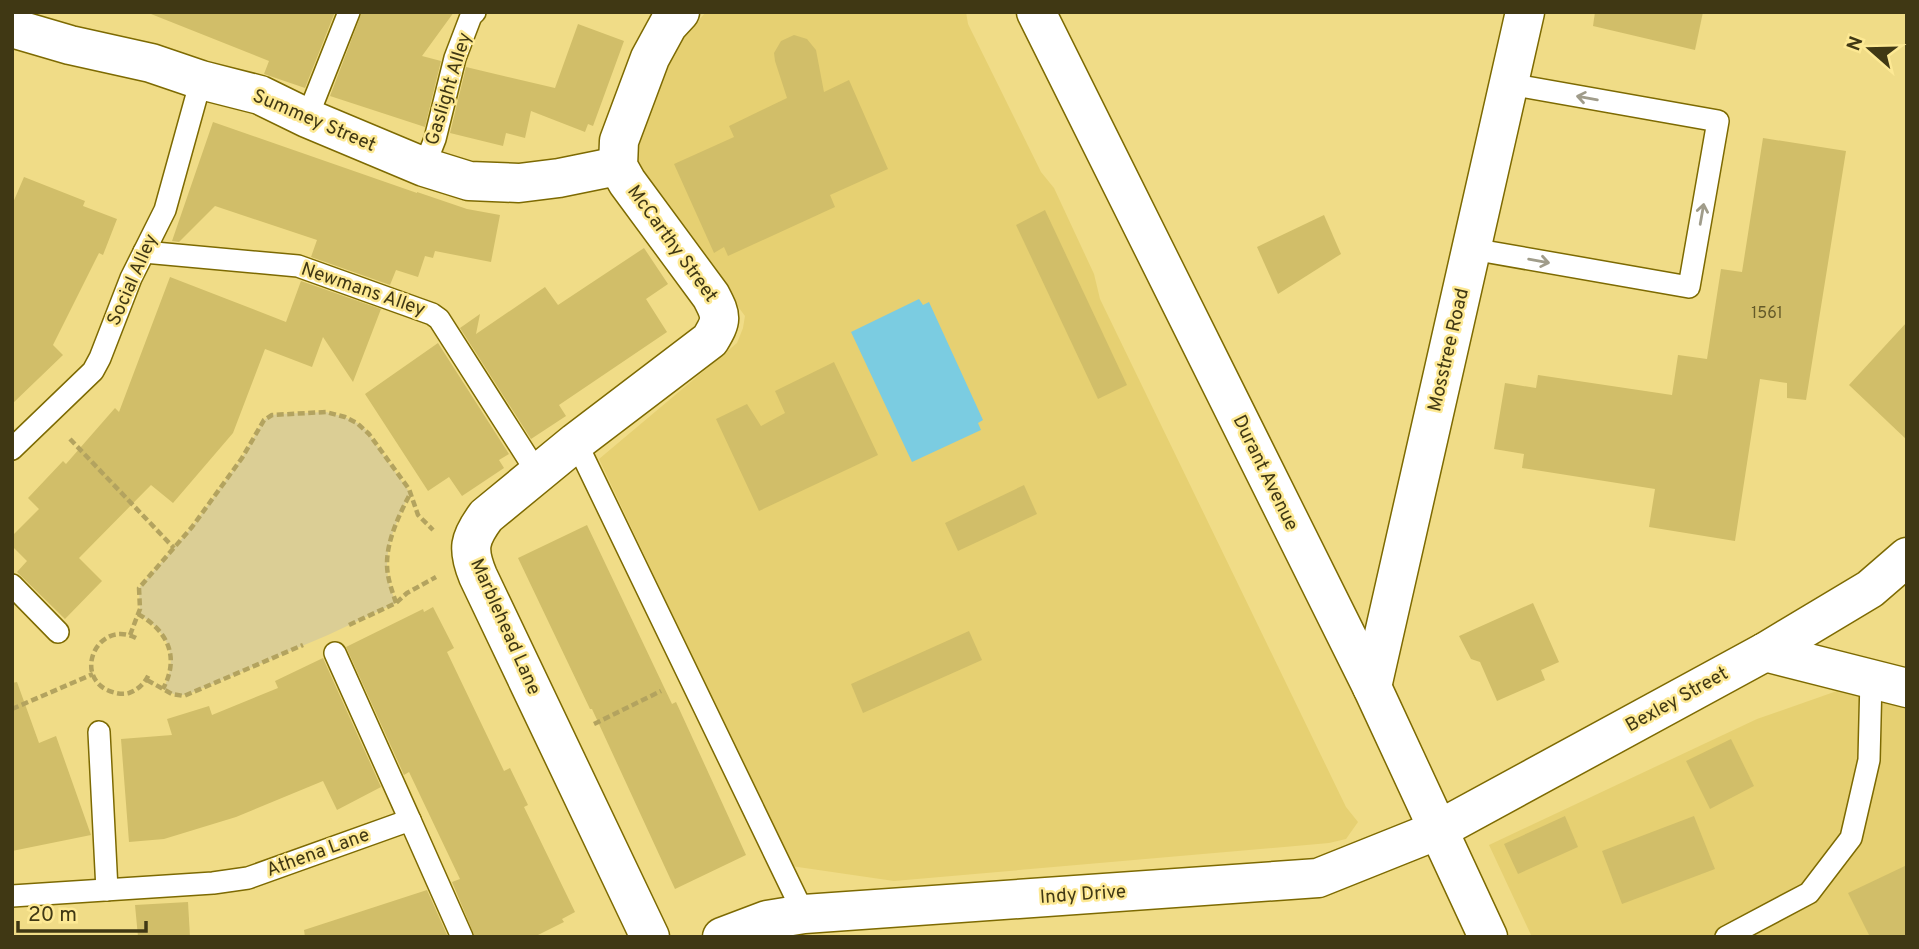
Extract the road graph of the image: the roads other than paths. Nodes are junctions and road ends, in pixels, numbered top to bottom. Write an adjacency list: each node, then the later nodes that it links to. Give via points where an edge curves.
1 (349, 12): 9 (lane)
2 (475, 12): 11 (lane, Gaslight Alley, via 455,58)
3 (680, 12): 10 (street, McCarthy Street, via 650,58 619,141)
4 (1036, 12): 24 (street, Durant Avenue)
5 (1525, 12): 8 (street, Mosstree Road)
6 (12, 28): 7 (street, Summey Street)
7 (201, 80): 9 (street, Summey Street, via 260,95); 13 (lane, Social Alley, via 165,210)
8 (1509, 84): 12 (street, Mosstree Road); 12 (lane, one-way to 8, via 1689,287 1718,121)
9 (307, 118): 11 (street, Summey Street)
10 (618, 166): 11 (street, Summey Street, via 519,183 469,181); 14 (street, McCarthy Street, via 711,296 719,311)
11 (424, 167)
12 (1472, 249): 24 (street, Mosstree Road)
13 (144, 252): 16 (lane, Social Alley, via 93,371); 17 (lane, Newmans Alley, via 298,266 432,314)
14 (719, 325): 15 (street, Marblehead Lane, via 710,340)
15 (576, 442): 17 (street, Marblehead Lane); 30 (lane)
16 (12, 449)
17 (538, 474): 32 (street, Marblehead Lane, via 475,530 471,560)
18 (1907, 557): 21 (street, Bexley Street, via 1870,589)
19 (12, 585): 20 (lane)
20 (58, 632)
21 (1765, 652): 23 (street); 27 (street, Bexley Street)
22 (335, 653): 26 (lane)
23 (1889, 683): 35 (lane, via 1851,838 1809,893)
24 (1372, 687): 27 (street, Durant Avenue)
25 (99, 732): 28 (lane)
26 (410, 820): 28 (lane, Athena Lane, via 248,878); 31 (lane)
27 (1438, 830): 30 (street, Indy Drive, via 1318,878); 34 (street, Durant Avenue)
28 (107, 890): 29 (lane, Athena Lane)
29 (12, 896)
30 (804, 914): 33 (street, Indy Drive, via 767,920)
31 (462, 937)
32 (650, 937)
33 (722, 937)
34 (1488, 937)
35 (1726, 937)

